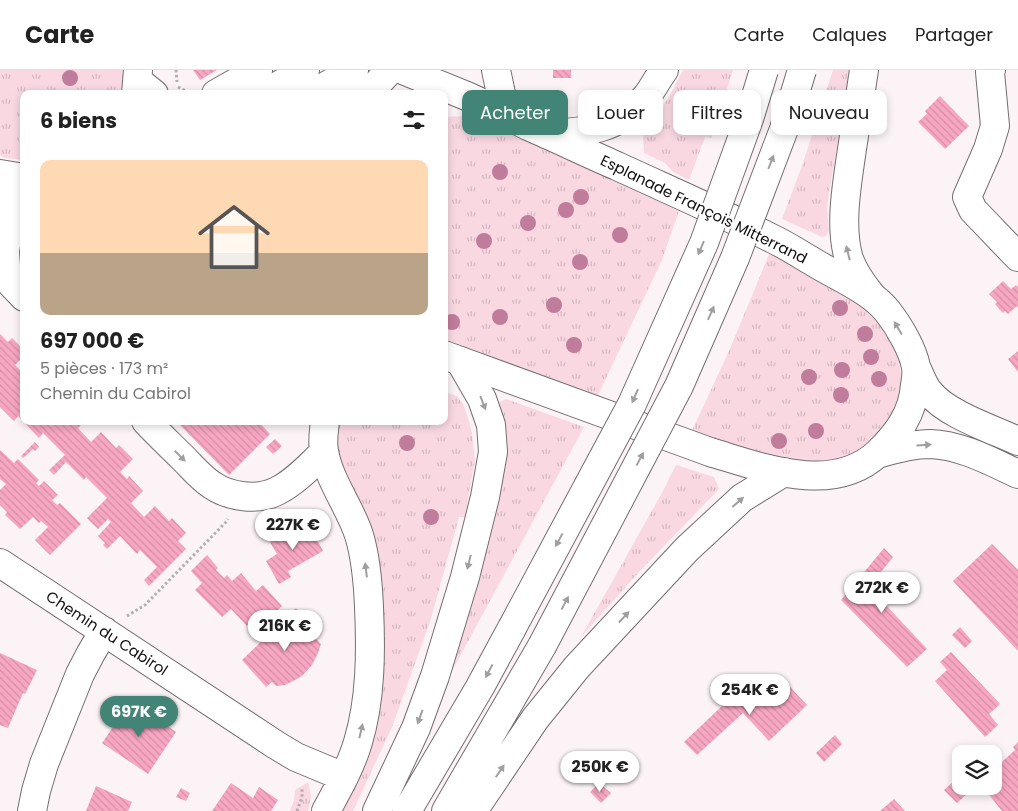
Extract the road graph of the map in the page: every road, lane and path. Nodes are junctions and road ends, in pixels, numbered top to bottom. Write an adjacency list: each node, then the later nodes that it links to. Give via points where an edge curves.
1 (258, 70): 12 (main road)
2 (305, 70): 13 (main road)
3 (354, 70): 14 (main road)
4 (390, 70): 15 (main road)
5 (403, 70): 16 (main road, Esplanade François Mitterrand)
6 (496, 70): 17 (main road)
7 (664, 70): 18 (main road, via 648,95 621,120 606,127)
8 (764, 70): 40 (main road, one-way to 40, bridge, via 704,243 632,404 480,687)
9 (802, 70): 41 (main road, one-way to 9, bridge, via 542,646 679,386 735,258 784,128)
10 (864, 70): 23 (main road, one-way to 10, via 854,273 845,228 848,176)
11 (991, 70): 21 (main road, via 995,126 967,197 973,210)
12 (223, 90)
13 (271, 90)
14 (319, 90)
15 (367, 90)
16 (442, 90)
17 (500, 90)
18 (568, 132)
19 (548, 135): 23 (main road, Esplanade François Mitterrand, via 775,240)
20 (9, 176): 22 (main road, via 11,214 5,252)
21 (1018, 257)
22 (10, 283)
23 (871, 295): 25 (main road, Esplanade François Mitterrand, one-way to 23, via 898,327)
24 (452, 358): 31 (main road, Esplanade François Mitterrand, via 710,452); 39 (main road, one-way to 39, via 482,399 491,425 492,461 466,578 435,676 416,728)
25 (916, 367): 28 (main road, via 928,390 953,412); 30 (main road, Esplanade François Mitterrand, via 914,396 908,412 896,435)
26 (150, 425): 33 (main road, one-way to 33, via 202,478 213,486)
27 (325, 425): 29 (main road)
28 (1018, 441)
29 (324, 452): 33 (main road, via 278,491 253,497); 36 (main road, one-way to 29, via 358,742 366,705 370,653 368,588 358,533)
30 (876, 454): 31 (main road, Esplanade François Mitterrand, via 866,462 838,473 803,476); 32 (main road, one-way to 32, via 929,444 952,447)
31 (784, 472): 42 (main road, one-way to 31, via 535,719 578,667 687,549 742,498)
32 (1018, 474)
33 (236, 494): 35 (path, via 227,521 145,605)
34 (0, 563): 35 (main road, Chemin du Cabirol)
35 (104, 631): 36 (main road, Chemin du Cabirol, via 276,745); 37 (main road, via 80,674 44,764)
36 (344, 777): 38 (main road)
37 (32, 811)
38 (326, 811)
39 (377, 811)
40 (407, 811)
41 (446, 811)
42 (473, 811)

